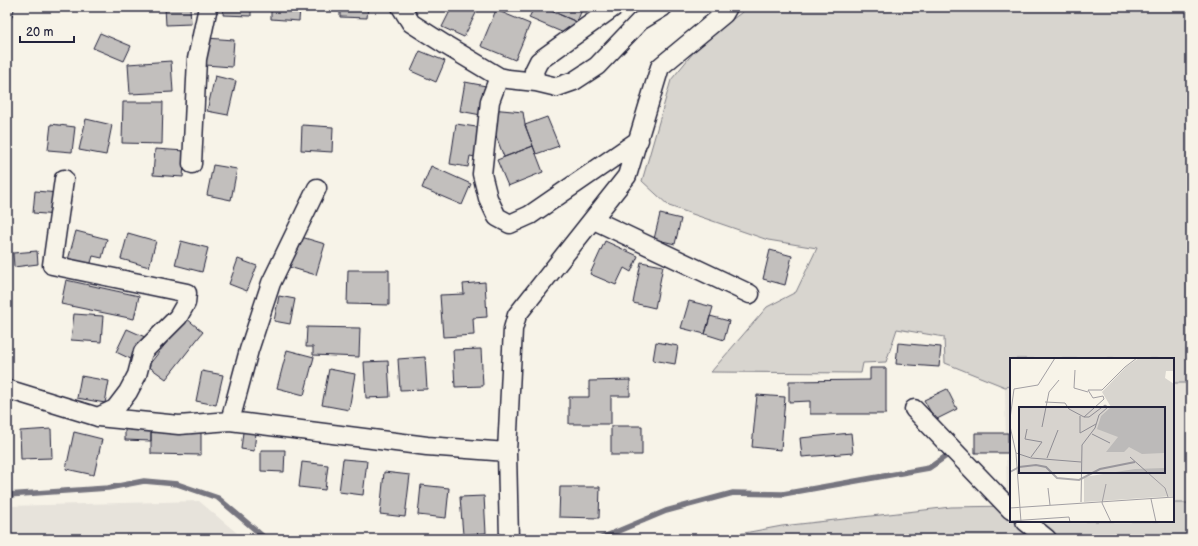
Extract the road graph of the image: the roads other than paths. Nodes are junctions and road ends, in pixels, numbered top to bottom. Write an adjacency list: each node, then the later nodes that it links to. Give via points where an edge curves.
1 (208, 7): 9 (street, via 197,59)
2 (401, 7): 6 (street, via 411,23)
3 (614, 7): 7 (street, via 539,61 534,71)
4 (663, 7): 7 (street, via 640,22 597,66 574,81 557,87)
5 (728, 7): 8 (street, via 724,14 660,67)
6 (498, 77): 7 (street); 8 (street, via 490,101 482,174 488,198 497,217 510,224 530,215)
7 (536, 82)
8 (639, 140): 12 (street, via 627,176)
9 (192, 164)
10 (64, 179): 16 (street, via 52,265 187,293 186,303 178,317 142,352 137,376 128,392 115,409)
11 (317, 188): 17 (street, via 271,283 249,350)
12 (594, 220): 13 (street); 18 (street, via 517,315 513,330)
13 (750, 294)
14 (7, 389): 16 (street)
15 (914, 409): 19 (street)
16 (98, 417): 17 (street, via 179,425)
17 (230, 421): 18 (street, via 420,445)
18 (507, 452): 21 (street)
19 (1010, 509)
20 (1026, 522): 22 (street)
21 (509, 539)
22 (1047, 539)

